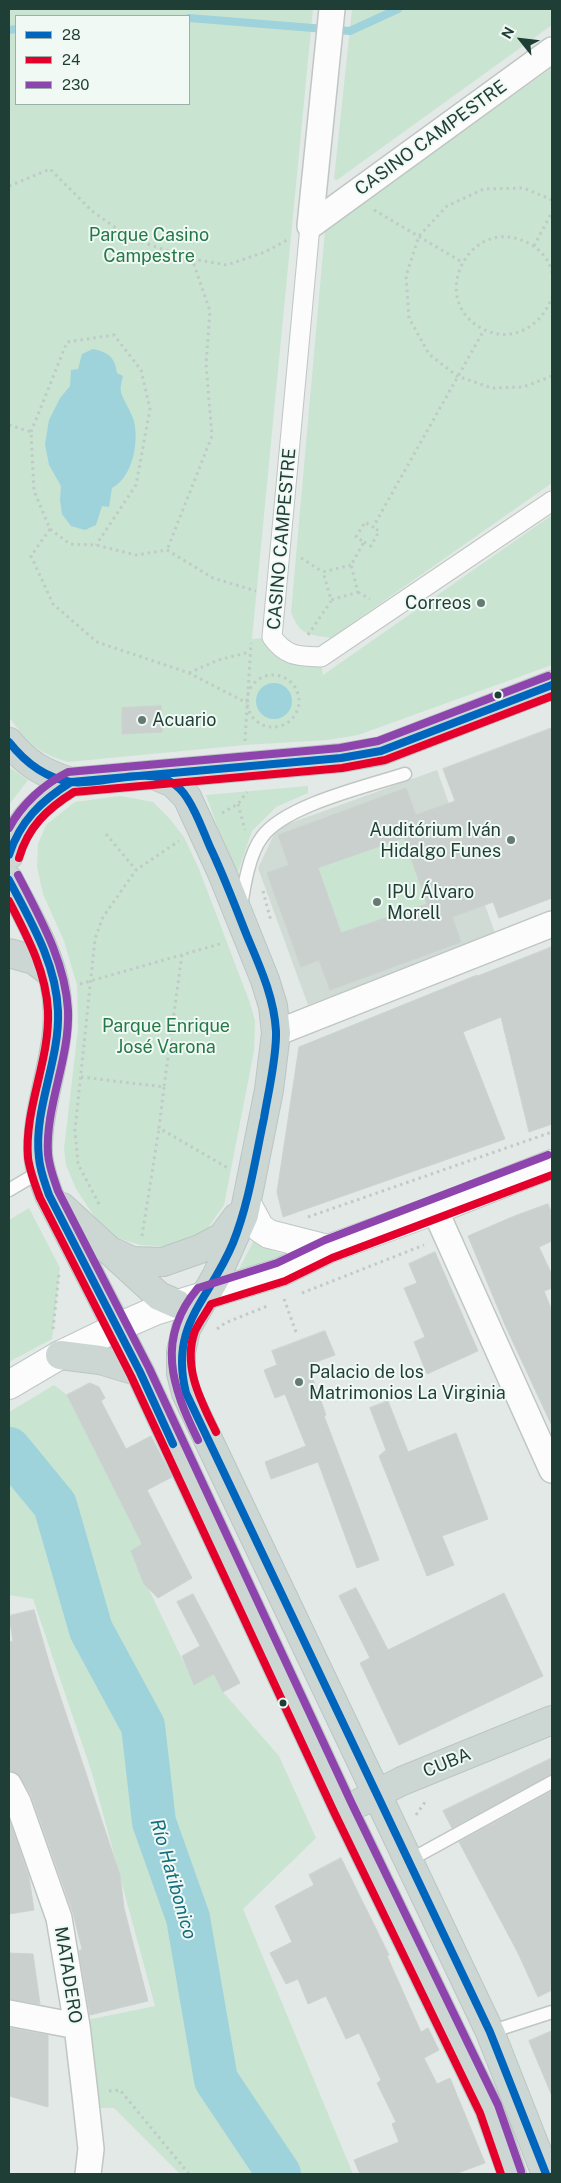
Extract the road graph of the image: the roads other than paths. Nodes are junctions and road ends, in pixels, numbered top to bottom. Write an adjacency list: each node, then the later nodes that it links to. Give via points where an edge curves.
1 (332, 9): 3 (street, CASINO CAMPESTRE)
2 (552, 50): 3 (street, CASINO CAMPESTRE)
3 (310, 226): 4 (street, CASINO CAMPESTRE, via 272,637 279,647 290,654 322,657)
4 (552, 501)
5 (552, 685): 8 (main road, via 381,750 341,758)
6 (9, 742): 9 (main road, via 23,759 49,775)
7 (405, 774): 13 (lane, via 340,795 280,820 262,837 246,872)
8 (154, 775): 9 (main road); 13 (main road, via 174,783 187,797 191,833)
9 (71, 782): 10 (main road, via 49,795 28,814)
10 (9, 855)
11 (9, 880): 15 (main road, via 40,940)
12 (552, 924): 16 (street)
13 (244, 926): 16 (main road, via 274,1006)
14 (9, 954): 15 (main road, via 34,960)
15 (54, 982): 18 (main road, via 58,1024 38,1152)
16 (276, 1033): 20 (main road, via 269,1090)
17 (552, 1164): 21 (main road)
18 (45, 1183): 19 (lane); 22 (main road); 26 (main road)
19 (9, 1190)
20 (247, 1204): 22 (main road, via 222,1237 163,1262 132,1261); 23 (main road, via 260,1228 269,1234); 24 (main road, via 232,1245)
21 (435, 1210): 23 (main road); 30 (street)
22 (106, 1249): 25 (main road, via 159,1296)
23 (328, 1249): 24 (main road, via 281,1272)
24 (204, 1296): 25 (main road); 35 (main road, via 186,1329 181,1352 181,1373 186,1392)
25 (178, 1304): 26 (main road)
26 (116, 1328): 27 (main road); 28 (main road)
27 (53, 1360): 28 (main road, via 100,1360); 29 (main road)
28 (140, 1372): 36 (main road)
29 (9, 1385)
30 (552, 1470)
31 (552, 1720): 32 (main road, CUBA)
32 (418, 1775): 35 (main road, CUBA); 37 (main road, via 399,1804)
33 (552, 1782): 38 (lane)
34 (9, 1785): 41 (street, MATADERO, via 59,1918)
35 (376, 1795): 36 (main road, CUBA); 37 (main road)
36 (343, 1808): 44 (main road, via 489,2109)
37 (394, 1831): 38 (main road)
38 (408, 1861): 42 (main road)
39 (552, 2012): 42 (lane)
40 (9, 2013): 41 (street)
41 (77, 2026): 45 (street, MATADERO, via 91,2150)
42 (490, 2032): 43 (main road)
43 (546, 2160): 44 (street)
44 (511, 2171)
45 (88, 2174)

